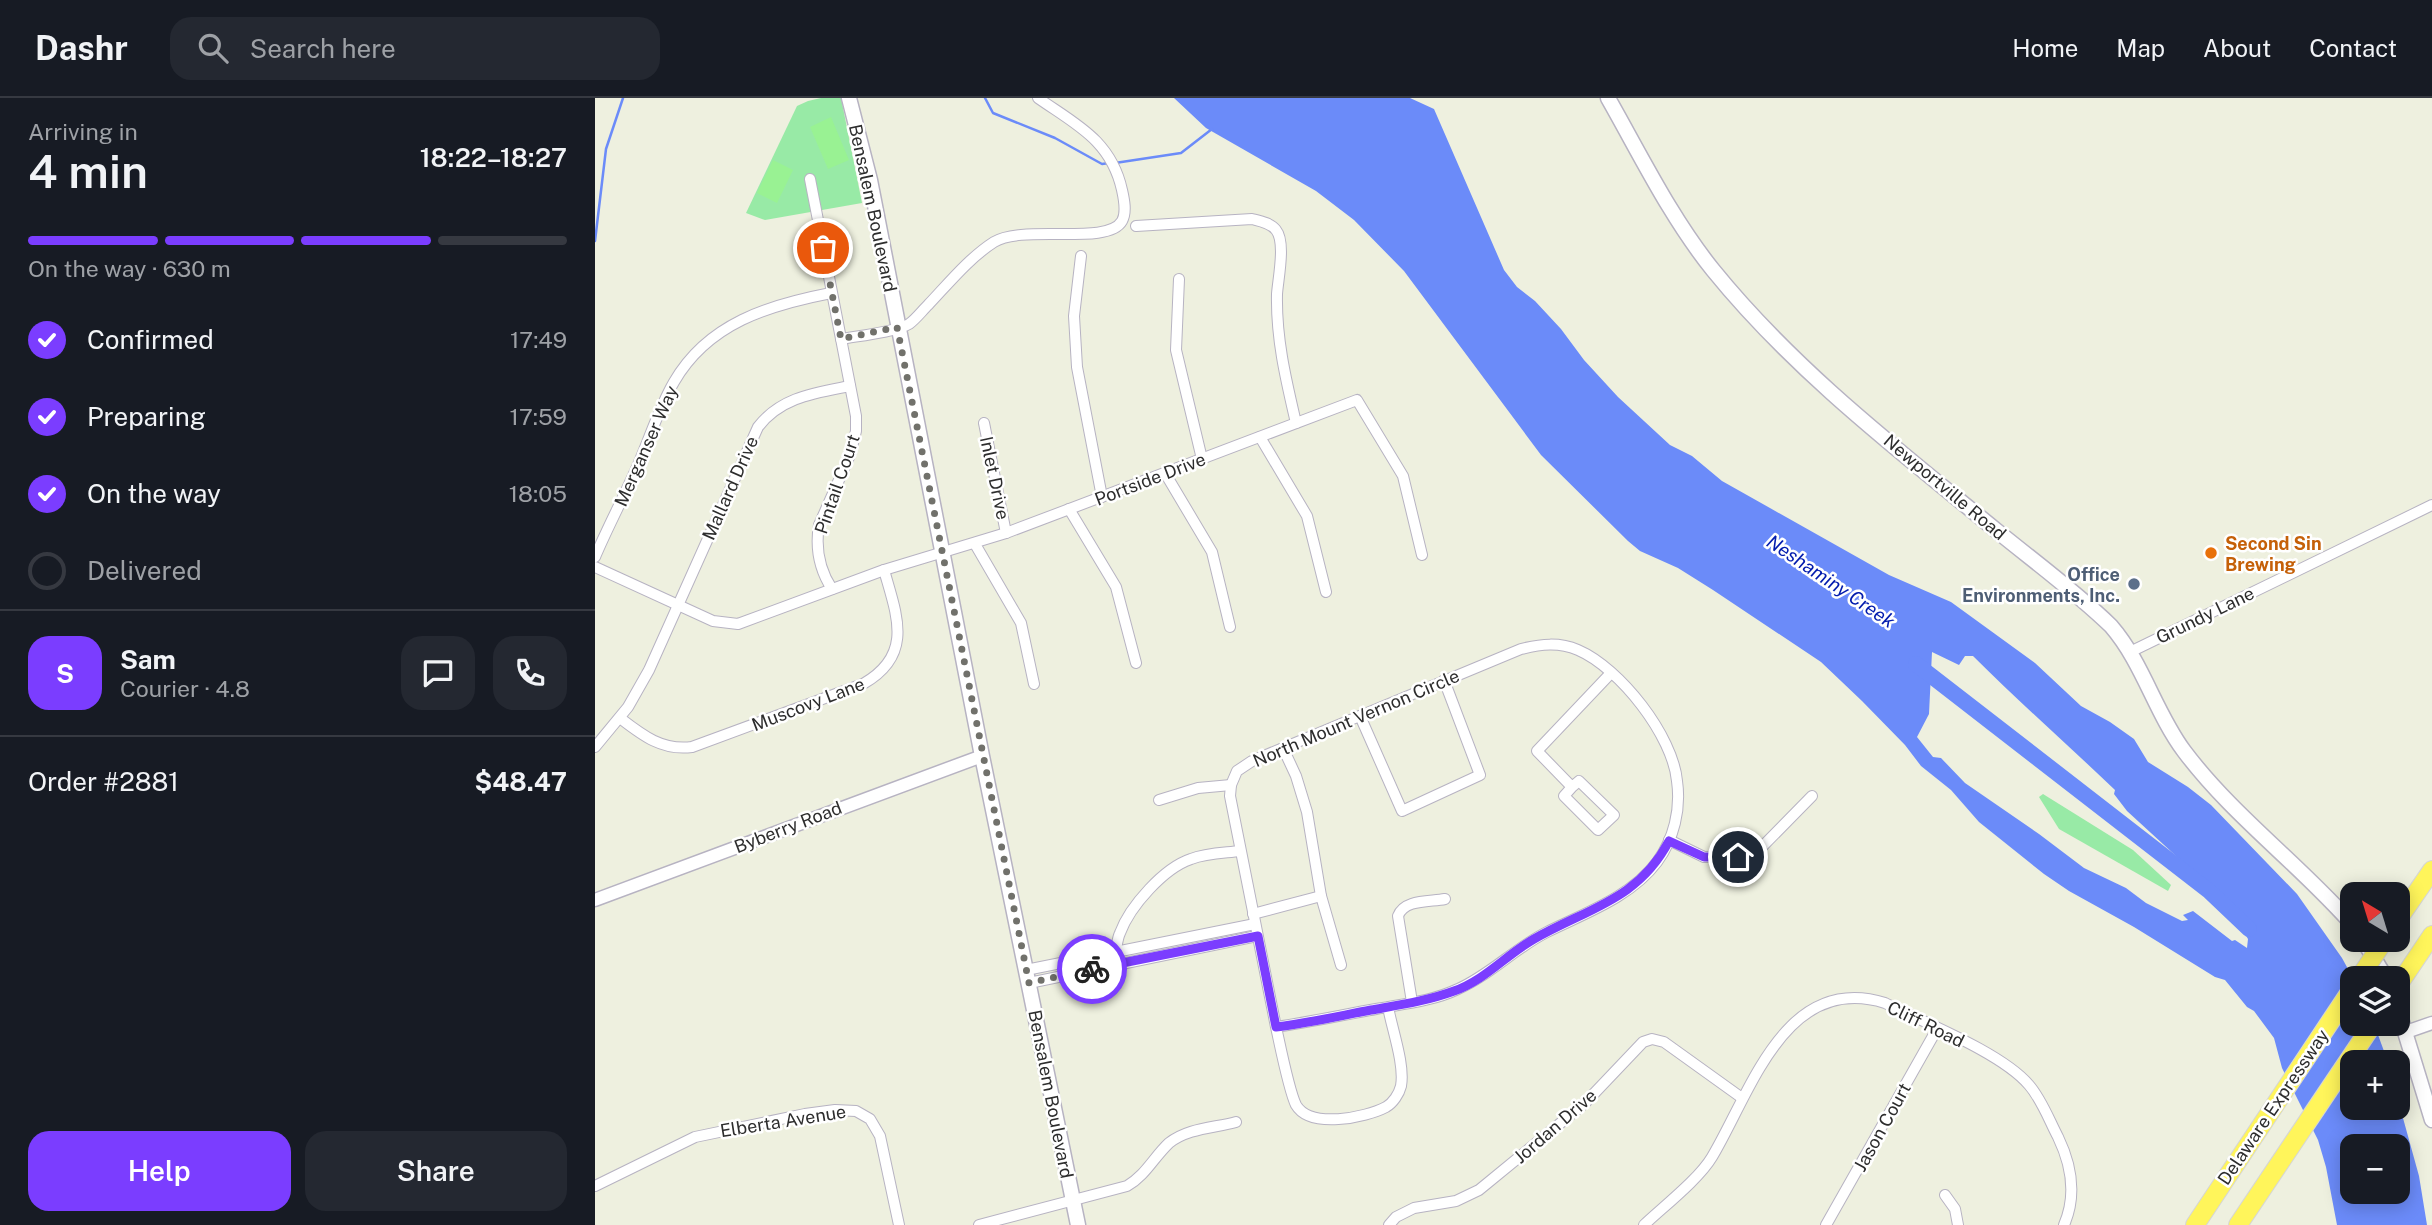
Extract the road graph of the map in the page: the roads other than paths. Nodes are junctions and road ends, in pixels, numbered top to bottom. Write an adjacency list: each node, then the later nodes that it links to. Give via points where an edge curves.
1 (849, 98): 9 (main road, Bensalem Boulevard, via 870,180)
2 (1038, 98): 9 (street, via 1103,147 1122,187 1123,220 1117,227 1097,233 1011,235 995,242 908,324)
3 (1608, 98): 31 (main road, Newportville Road, via 1686,232 1753,316 1841,400 2103,619)
4 (810, 179): 8 (street)
5 (1136, 226): 13 (street, via 1252,219 1276,230 1281,242 1278,338)
6 (1081, 256): 17 (street, via 1074,316 1077,367)
7 (1179, 279): 15 (street, via 1176,350)
8 (831, 293): 10 (street, Pintail Court); 24 (street, Merganser Way, via 753,313 719,332 696,353 667,395)
9 (897, 327): 10 (street); 22 (main road, Bensalem Boulevard)
10 (841, 339): 11 (street, Pintail Court)
11 (850, 386): 27 (street, Pintail Court, via 856,416 853,446 817,536 821,569); 29 (street, Mallard Drive, via 790,400 758,427)
12 (984, 423): 20 (street, Inlet Drive)
13 (1296, 424): 14 (street, Portside Drive); 23 (street, Portside Drive, via 1357,400 1403,477)
14 (1260, 437): 15 (street, Portside Drive); 28 (street, via 1307,516)
15 (1202, 459): 16 (street, Portside Drive)
16 (1165, 473): 17 (street, Portside Drive); 30 (street, via 1212,552)
17 (1103, 497): 19 (street, Portside Drive)
18 (2432, 505): 31 (street, Grundy Lane)
19 (1069, 509): 20 (street, Portside Drive); 32 (street, via 1116,587)
20 (1006, 533): 21 (street, Portside Drive)
21 (975, 544): 22 (street, Portside Drive); 35 (street, via 1021,623)
22 (942, 554): 26 (street); 40 (main road, Bensalem Boulevard)
23 (1422, 555)
24 (595, 557)
25 (595, 567): 29 (street)
26 (884, 570): 27 (street); 37 (street, Muscovy Lane, via 898,621 898,640 887,666 863,684 692,747 659,744)
27 (832, 589): 29 (street, via 738,624 713,621)
28 (1326, 592)
29 (678, 606): 37 (street, Mallard Drive, via 649,670)
30 (1230, 627)
31 (2130, 652): 52 (main road, Newportville Road, via 2171,731 2193,762)
32 (1136, 663)
33 (1611, 673): 34 (street, North Mount Vernon Circle, via 1576,649 1548,644 1521,649); 42 (street, via 1537,751); 45 (street, North Mount Vernon Circle, via 1658,728 1676,772 1678,808)
34 (1444, 680): 36 (street, North Mount Vernon Circle); 36 (street, via 1480,775 1402,811)
35 (1034, 684)
36 (1360, 716): 39 (street, North Mount Vernon Circle)
37 (619, 718): 38 (street, Mallard Drive)
38 (595, 747)
39 (1283, 748): 41 (street, North Mount Vernon Circle, via 1242,767); 48 (street, via 1307,812)
40 (982, 756): 50 (street, Byberry Road); 61 (main road, Bensalem Boulevard)
41 (1231, 785): 44 (street, via 1198,788); 46 (street)
42 (1572, 787): 42 (street, via 1564,796 1598,830 1614,815 1579,781)
43 (1812, 796): 45 (street, via 1759,852 1748,857 1704,857)
44 (1159, 800)
45 (1669, 841): 62 (street, North Mount Vernon Circle, via 1633,887 1534,939 1477,980)
46 (1240, 851): 53 (street); 57 (street, via 1177,865 1150,888 1129,916 1119,933)
47 (2432, 870): 51 (highway)
48 (1321, 896): 53 (street); 58 (street)
49 (1445, 899): 62 (street, via 1407,905 1398,916)
50 (595, 900)
51 (2410, 902)
52 (2340, 912)
53 (1254, 919): 55 (street); 57 (street)
54 (2432, 935): 60 (highway)
55 (1258, 936): 61 (street); 66 (street)
56 (2373, 952): 59 (main road)
57 (1115, 954): 61 (street)
58 (1341, 965)
59 (2384, 966)
60 (2408, 966)
61 (1027, 976): 76 (main road, Bensalem Boulevard)
62 (1412, 1002): 63 (street, North Mount Vernon Circle)
63 (1388, 1007): 66 (street, North Mount Vernon Circle); 66 (street, via 1401,1073 1398,1093 1385,1108 1337,1119 1317,1119 1296,1104)
64 (2340, 1007): 85 (highway, Delaware Expressway)
65 (2432, 1023): 68 (street)
66 (1276, 1027)
67 (1937, 1029): 71 (street, Cliff Road, via 1871,999 1850,998 1817,1006 1796,1022 1755,1073); 82 (street, Jason Court); 84 (street, Cliff Road, via 2001,1062 2037,1096 2071,1168 2072,1195)
68 (2410, 1031)
69 (2365, 1036): 86 (highway, Delaware Expressway)
70 (2407, 1036): 72 (main road)
71 (1742, 1098): 80 (street, Jordan Drive, via 1664,1042 1647,1040 1585,1103 1479,1190 1456,1201 1414,1208); 81 (street, Cliff Road, via 1708,1163)
72 (2432, 1120)
73 (1237, 1122): 76 (street, via 1184,1134 1166,1146 1133,1182)
74 (595, 1186): 77 (street, Elberta Avenue, via 695,1137 847,1109 862,1112 880,1136)
75 (1945, 1195): 83 (street, via 1955,1209)
76 (1073, 1200): 78 (street); 79 (main road, Bensalem Boulevard)
77 (899, 1225)
78 (979, 1225)
79 (1078, 1225)
80 (1389, 1225)
81 (1644, 1225)
82 (1826, 1225)
83 (1958, 1225)
84 (2064, 1225)
85 (2195, 1225)
86 (2238, 1225)

